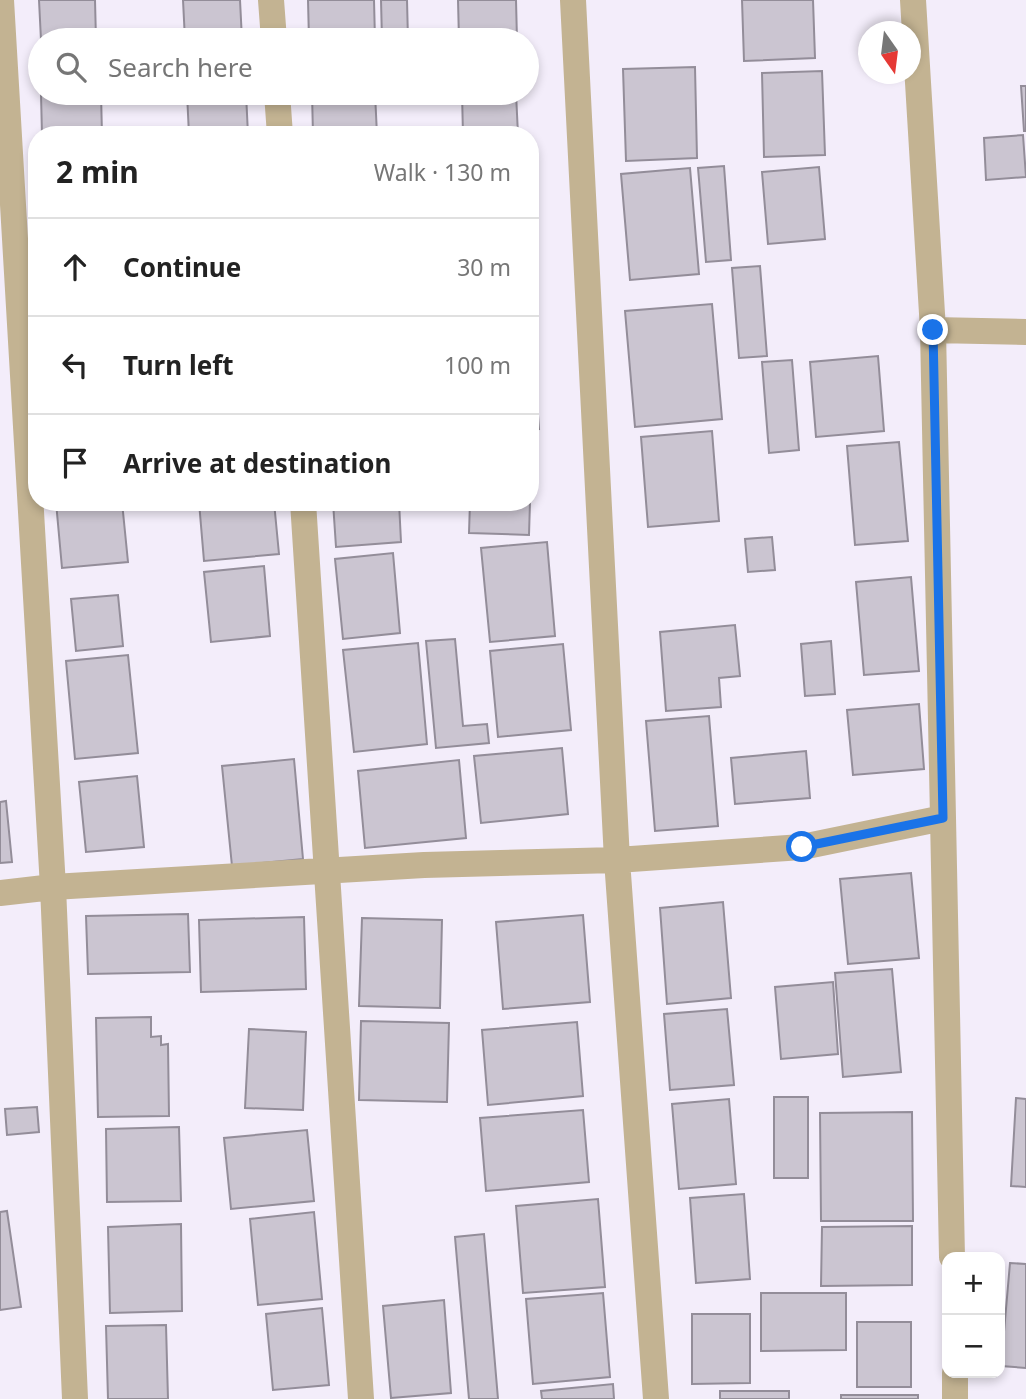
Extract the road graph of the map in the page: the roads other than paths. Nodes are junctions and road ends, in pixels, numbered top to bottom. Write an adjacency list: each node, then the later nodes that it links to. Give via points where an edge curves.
1 (1, 0): 10 (street)
2 (271, 0): 5 (street)
3 (573, 0): 14 (street)
4 (913, 0): 8 (street)
5 (273, 28)
6 (278, 105): 7 (street)
7 (279, 126)
8 (933, 330): 9 (street); 13 (street)
9 (1026, 332)
10 (28, 461)
11 (31, 511): 16 (street)
12 (304, 511): 15 (street)
13 (943, 818): 14 (street, via 802,847); 18 (street)
14 (617, 860): 15 (street); 22 (street)
15 (327, 871): 16 (street); 21 (street)
16 (53, 887): 17 (street); 20 (street)
17 (0, 893)
18 (952, 1252)
19 (955, 1378): 23 (street)
20 (75, 1399)
21 (360, 1399)
22 (656, 1399)
23 (955, 1399)

